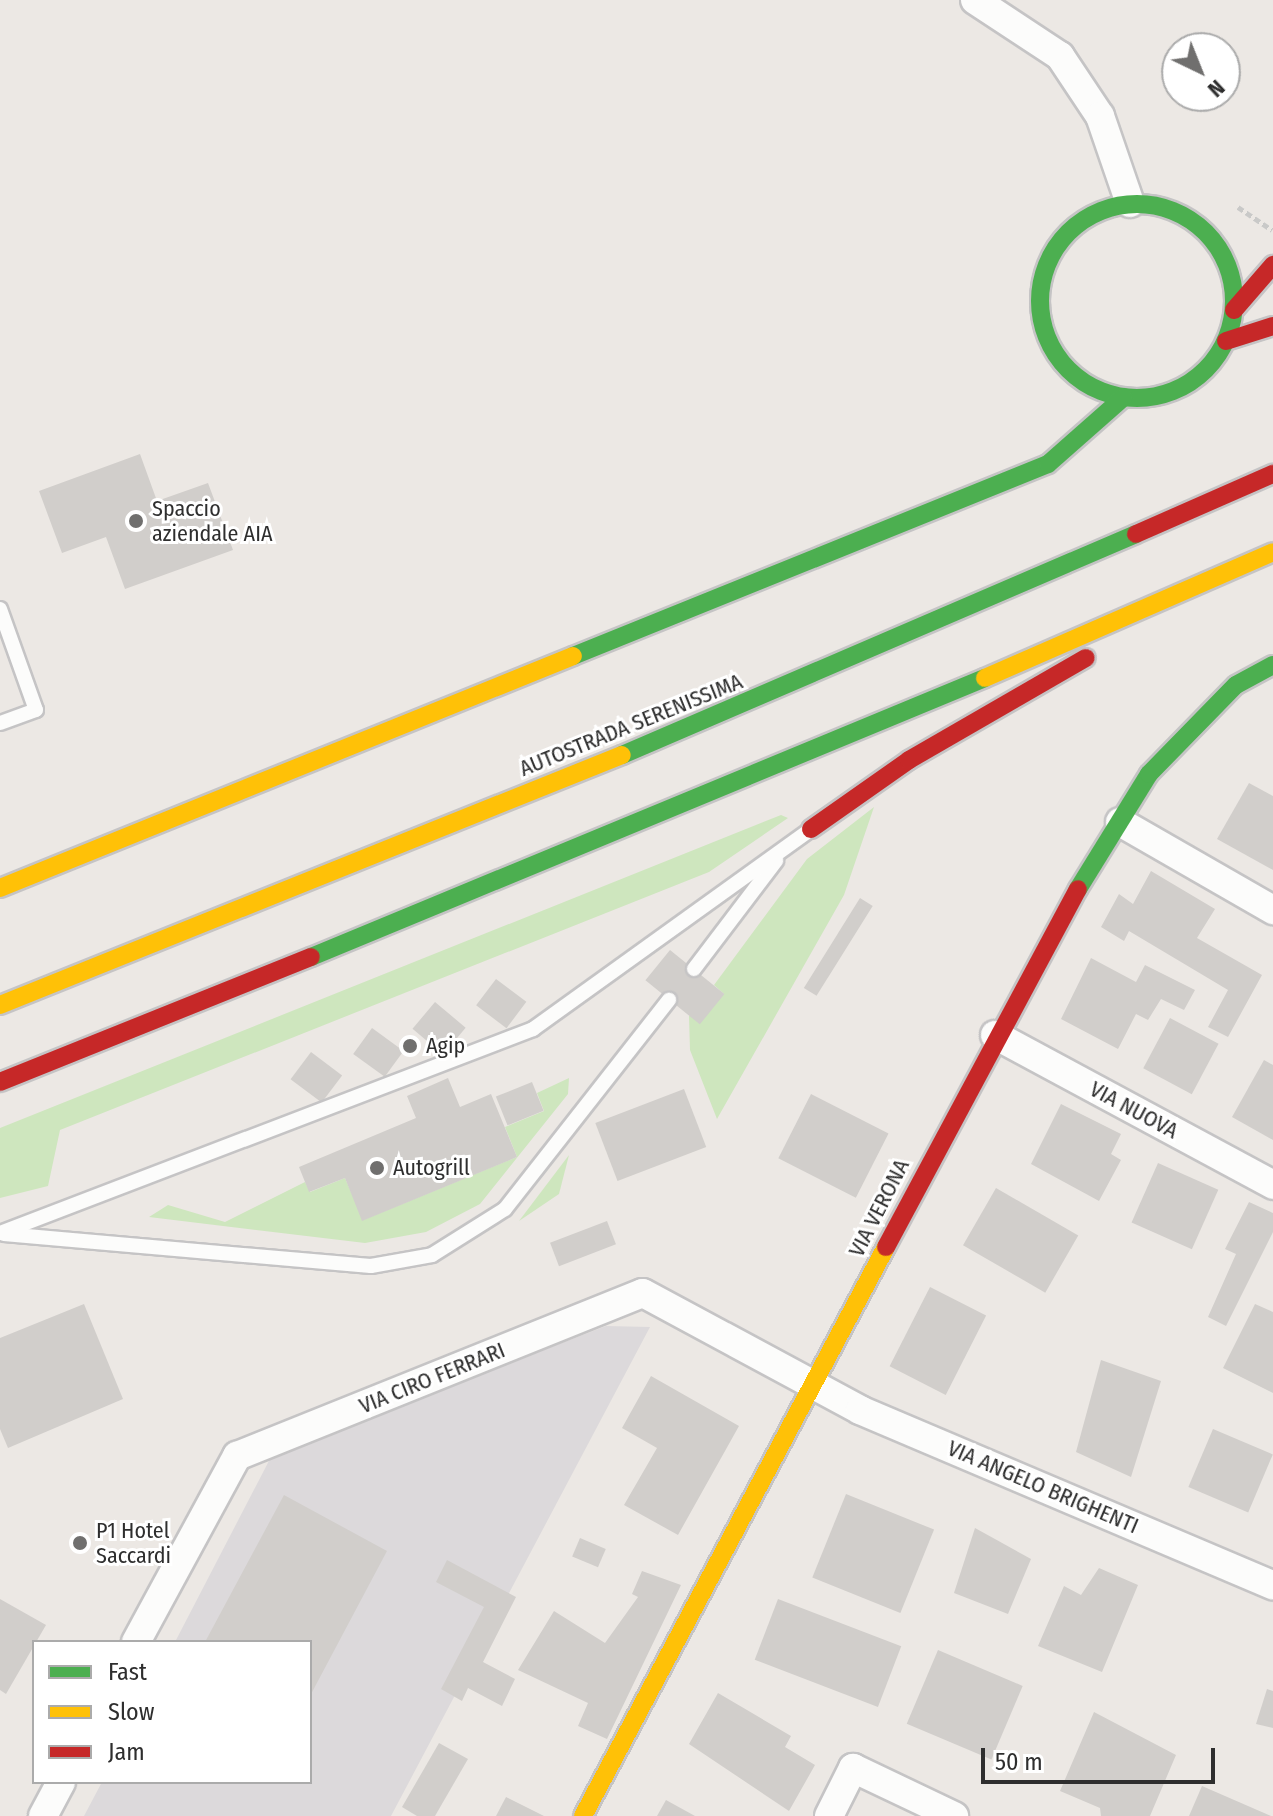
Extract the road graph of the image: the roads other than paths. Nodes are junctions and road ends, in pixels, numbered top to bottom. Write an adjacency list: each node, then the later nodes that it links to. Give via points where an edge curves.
1 (975, 0): 2 (street, via 1060,56 1100,116)
2 (1130, 203): 3 (main road, via 1183,215); 8 (main road, via 1102,210 1067,234 1044,270 1040,298 1043,326 1063,363 1097,389)
3 (1222, 254): 4 (main road); 5 (main road)
4 (1264, 255): 5 (main road)
5 (1234, 310): 7 (main road)
6 (1273, 326): 7 (main road)
7 (1226, 341): 8 (main road, via 1184,386)
8 (1124, 397): 18 (main road, via 1048,464)
9 (1273, 474): 22 (main road, AUTOSTRADA SERENISSIMA, via 733,710)
10 (1273, 552): 11 (main road)
11 (1177, 597): 16 (main road, via 1028,697 909,760); 24 (main road, via 774,770)
12 (0, 609): 14 (lane, via 36,710)
13 (1273, 665): 15 (main road, VIA VERONA, via 1236,685 1149,774)
14 (0, 723)
15 (1120, 822): 19 (street); 23 (main road, VIA VERONA)
16 (811, 829): 17 (lane)
17 (787, 847): 20 (lane); 26 (lane, via 533,1029)
18 (0, 888)
19 (1273, 910)
20 (694, 969)
21 (669, 1000): 26 (lane, via 505,1209 432,1255 371,1266)
22 (0, 1005)
23 (995, 1035): 25 (street, VIA NUOVA); 27 (main road, VIA VERONA)
24 (0, 1082)
25 (1273, 1185)
26 (0, 1233)
27 (814, 1387): 28 (street, VIA ANGELO BRIGHENTI); 29 (street, VIA CIRO FERRARI, via 643,1293 237,1456); 32 (main road, VIA VERONA)
28 (1273, 1585)
29 (137, 1640)
30 (60, 1784): 31 (street)
31 (43, 1816)
32 (583, 1816)
33 (829, 1816): 34 (street, via 853,1768)
34 (954, 1816)

